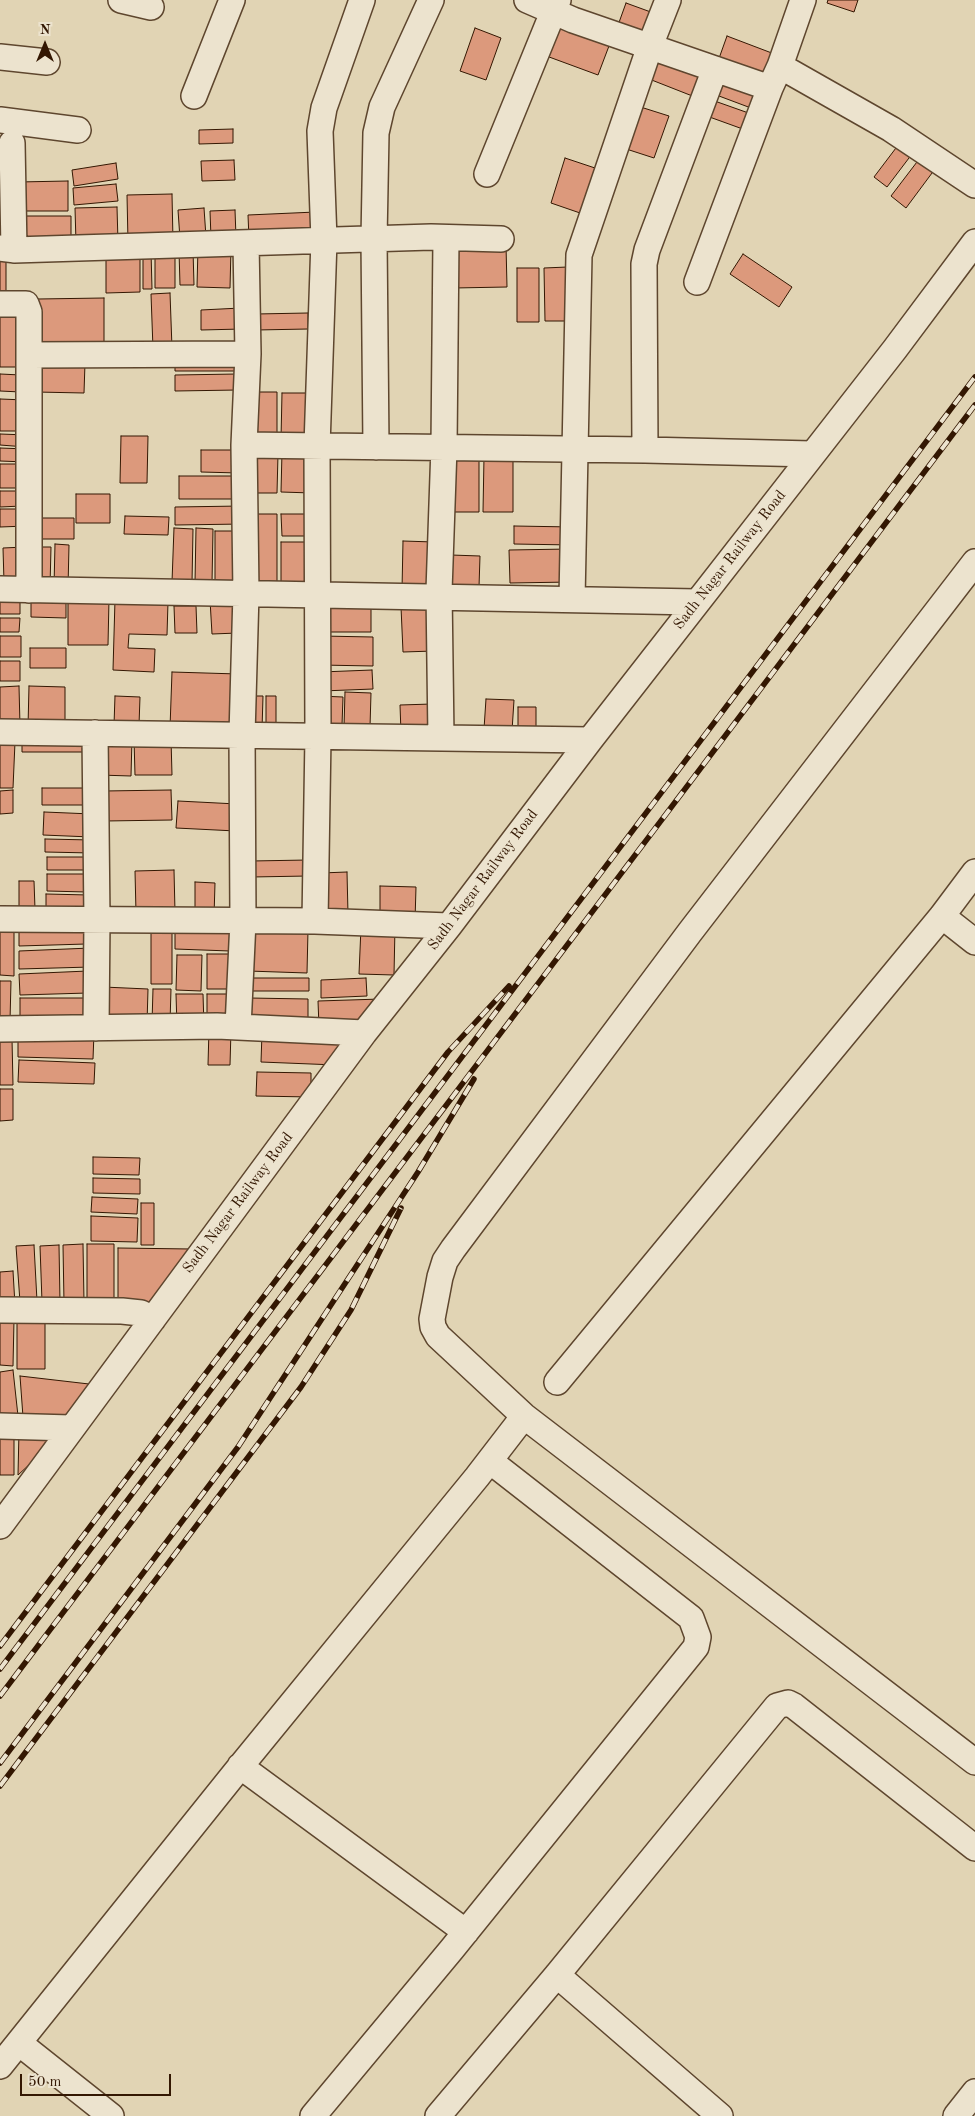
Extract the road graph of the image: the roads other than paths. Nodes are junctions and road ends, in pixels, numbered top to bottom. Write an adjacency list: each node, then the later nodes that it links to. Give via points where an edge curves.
1 (121, 0): 9 (street)
2 (232, 0): 15 (street)
3 (362, 0): 24 (street, via 321,119)
4 (431, 0): 22 (street, via 379,118 375,143)
5 (527, 0): 8 (street)
6 (668, 0): 10 (street)
7 (803, 0): 14 (street)
8 (555, 5): 10 (street, via 573,20); 19 (street)
9 (152, 7)
10 (650, 46): 13 (street); 36 (street, via 579,255)
11 (0, 57): 12 (street)
12 (46, 62)
13 (715, 69): 14 (street); 37 (street, via 644,264)
14 (775, 77): 20 (street, via 891,129); 28 (street)
15 (194, 96)
16 (0, 120): 17 (street)
17 (78, 130)
18 (12, 143): 27 (street)
19 (487, 174)
20 (975, 185)
21 (446, 238): 22 (street); 23 (street); 35 (street)
22 (374, 239): 24 (street); 34 (street)
23 (501, 239)
24 (324, 240): 26 (street); 33 (street)
25 (975, 242): 38 (street, Sadh Nagar Railway Road)
26 (246, 243): 27 (street); 30 (street)
27 (7, 249)
28 (697, 282)
29 (0, 304): 31 (street, via 20,303 28,307)
30 (248, 354): 31 (street); 32 (street)
31 (29, 355): 41 (street)
32 (244, 445): 33 (street); 42 (street)
33 (317, 446): 34 (street); 43 (street)
34 (376, 447): 35 (street)
35 (444, 447): 36 (street); 44 (street)
36 (576, 450): 37 (street); 45 (street)
37 (645, 450): 38 (street)
38 (812, 454): 46 (street, Sadh Nagar Railway Road)
39 (975, 562): 68 (street, via 690,932 445,1261 433,1314 435,1331)
40 (0, 589): 41 (street)
41 (29, 590): 42 (street)
42 (246, 593): 43 (street); 49 (street)
43 (318, 595): 44 (street); 50 (street)
44 (439, 597): 45 (street); 51 (street)
45 (572, 599): 46 (street)
46 (697, 602): 52 (street, Sadh Nagar Railway Road)
47 (0, 732): 48 (street)
48 (95, 733): 49 (street); 56 (street)
49 (242, 735): 50 (street); 57 (street)
50 (318, 736): 51 (street); 58 (street)
51 (441, 738): 52 (street)
52 (590, 740): 59 (street, Sadh Nagar Railway Road)
53 (975, 872): 54 (street)
54 (942, 916): 60 (street); 67 (street)
55 (0, 920): 56 (street)
56 (97, 920): 57 (street); 62 (street)
57 (242, 921): 58 (street); 61 (street)
58 (315, 921): 59 (street)
59 (449, 926): 64 (street, Sadh Nagar Railway Road)
60 (975, 942)
61 (238, 1026): 62 (street); 64 (street)
62 (96, 1028): 63 (street)
63 (0, 1029)
64 (364, 1033): 66 (street, Sadh Nagar Railway Road)
65 (0, 1310): 66 (street, via 127,1311)
66 (153, 1319): 70 (street, Sadh Nagar Railway Road)
67 (557, 1382)
68 (524, 1416): 71 (street); 73 (street)
69 (0, 1426): 70 (street)
70 (71, 1428): 72 (street, Sadh Nagar Railway Road)
71 (490, 1461): 74 (street); 76 (street, via 691,1618 698,1637 691,1654)
72 (0, 1526)
73 (975, 1762)
74 (240, 1766): 76 (street); 78 (street)
75 (975, 1848): 77 (street, via 794,1706 782,1703 771,1711)
76 (466, 1932): 82 (street)
77 (557, 1975): 83 (street); 84 (street)
78 (19, 2043): 79 (street); 81 (street)
79 (0, 2066)
80 (975, 2092): 85 (street)
81 (110, 2116)
82 (312, 2116)
83 (438, 2116)
84 (720, 2116)
85 (956, 2116)

